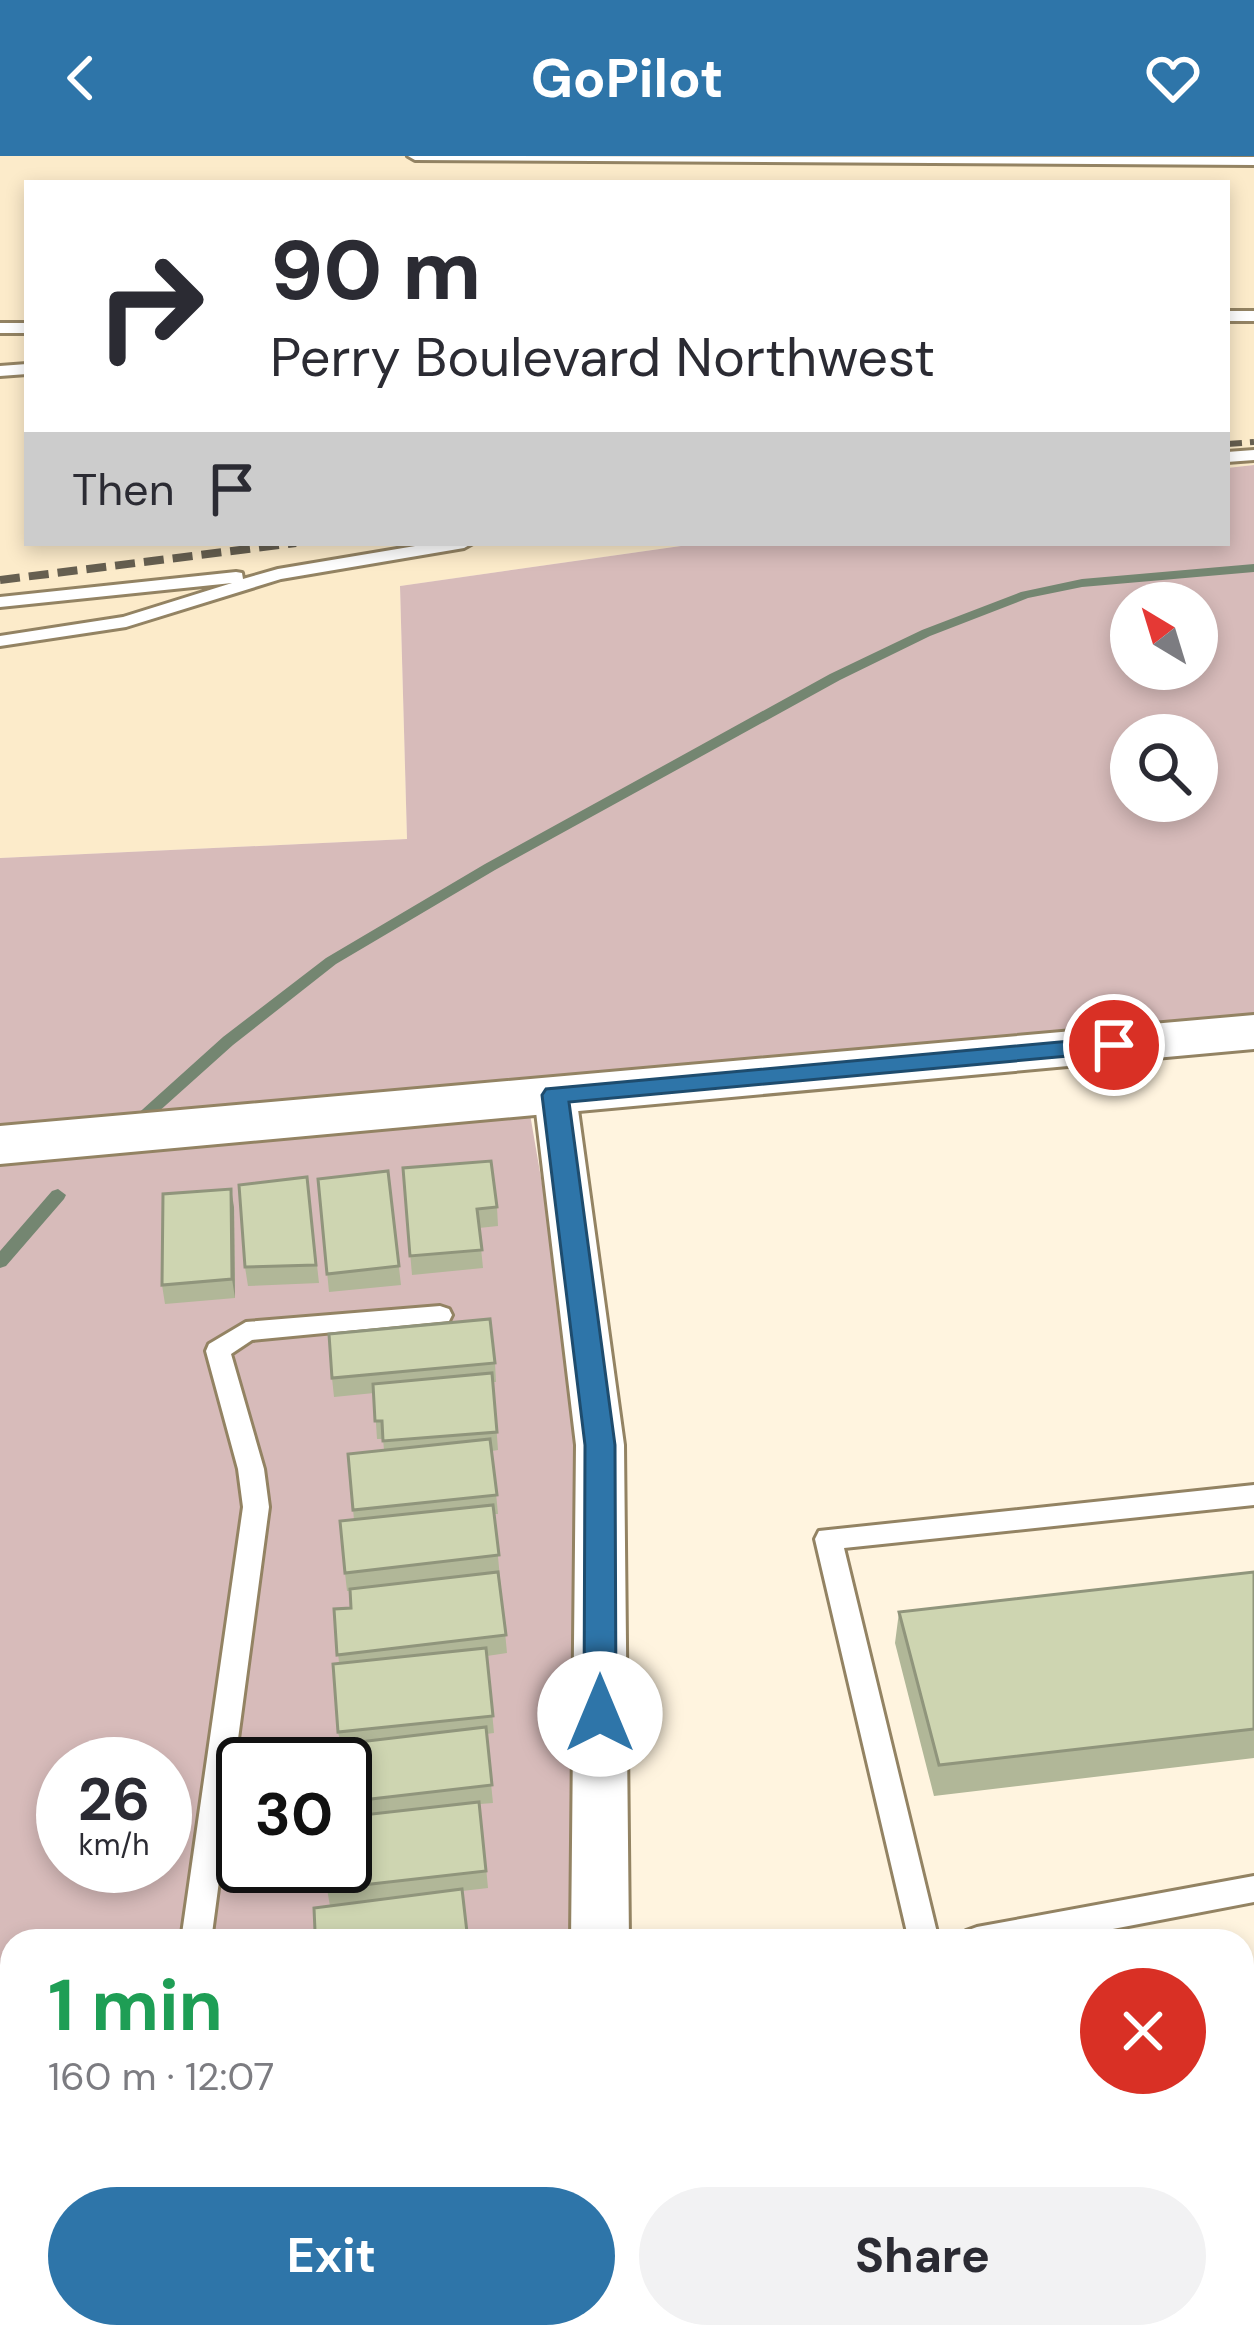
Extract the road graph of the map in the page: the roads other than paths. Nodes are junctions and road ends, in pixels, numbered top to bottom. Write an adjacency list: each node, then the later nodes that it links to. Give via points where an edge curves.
1 (415, 156): 2 (lane)
2 (1254, 161)
3 (446, 546): 4 (lane)
4 (278, 574): 5 (lane); 7 (lane, via 126,622)
5 (31, 598): 6 (lane); 7 (lane)
6 (0, 602)
7 (32, 636): 8 (lane)
8 (0, 641)
9 (1254, 1032): 10 (street)
10 (555, 1095): 11 (street); 16 (street, via 600,1445)
11 (0, 1145)
12 (440, 1315): 15 (lane, via 246,1331 218,1351 256,1507)
13 (1254, 1495): 17 (lane, via 828,1539)
14 (1254, 1889): 18 (lane)
15 (198, 1929)
16 (600, 1929)
17 (921, 1929)
18 (1041, 1929)

